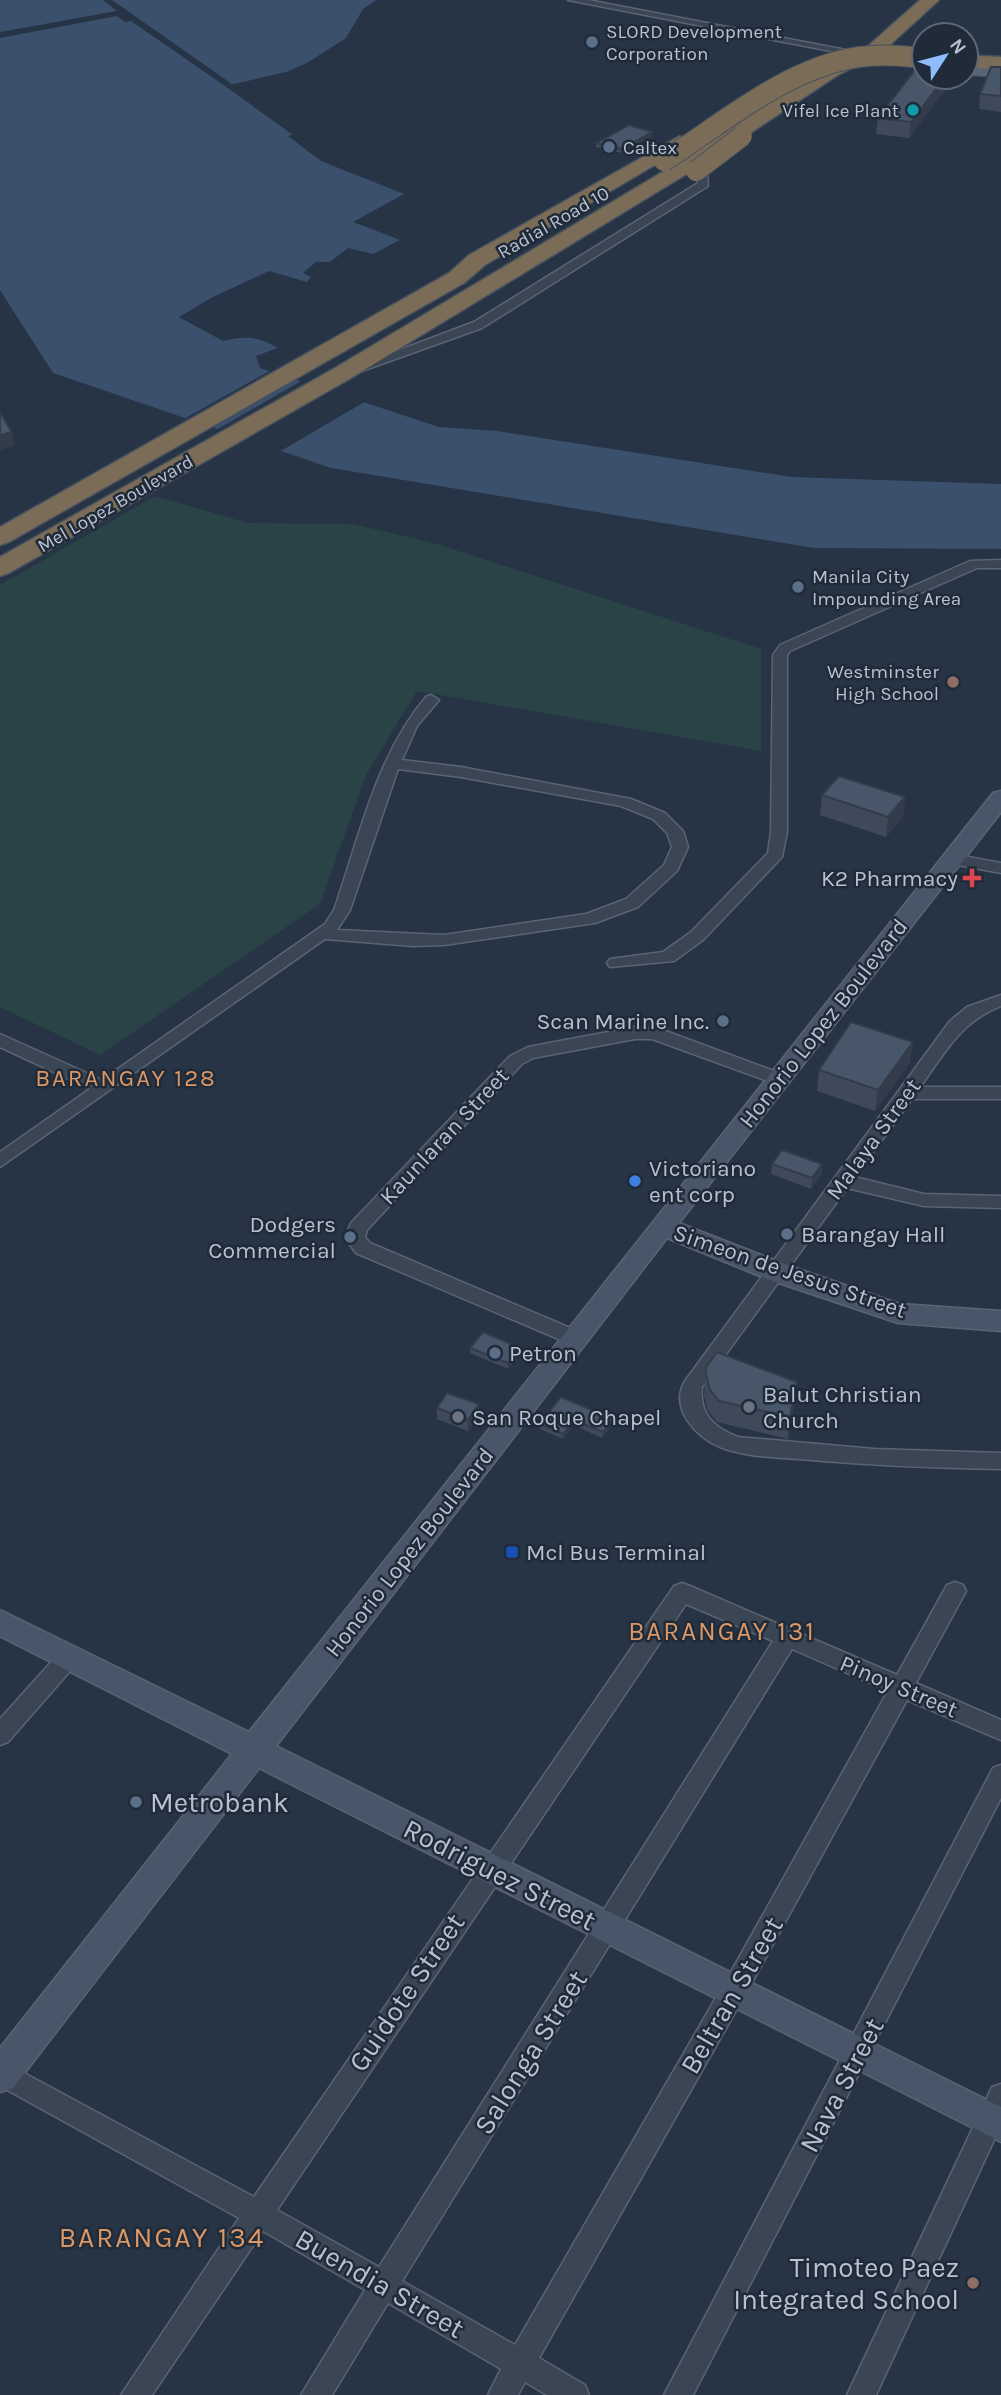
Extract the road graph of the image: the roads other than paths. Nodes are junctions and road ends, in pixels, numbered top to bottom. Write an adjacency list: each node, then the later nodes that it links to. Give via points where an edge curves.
1 (573, 0): 6 (street)
2 (930, 0): 3 (highway, Radial Road 10)
3 (877, 50): 4 (main road); 6 (highway); 6 (highway, Radial Road 10); 7 (main road)
4 (910, 54)
5 (910, 56): 13 (highway, bridge, via 867,55 834,62)
6 (839, 59): 15 (highway, Radial Road 10); 15 (highway, Radial Road 10)
7 (910, 60)
8 (980, 60): 9 (highway)
9 (1001, 62)
10 (910, 63): 14 (highway, via 848,67)
11 (980, 69): 12 (highway)
12 (1001, 70)
13 (761, 100): 15 (highway, bridge); 16 (highway, bridge, via 702,129 477,260)
14 (784, 106): 15 (highway); 17 (highway, bridge, via 696,171 502,290 418,339)
15 (680, 158): 16 (highway, Radial Road 10); 17 (highway, Radial Road 10); 17 (street, via 704,184 484,323)
16 (456, 278): 18 (highway, Radial Road 10)
17 (343, 373): 19 (highway, Radial Road 10)
18 (192, 426): 20 (highway, Mel Lopez Boulevard)
19 (230, 437): 22 (highway, Mel Lopez Boulevard)
20 (0, 537)
21 (1001, 564): 29 (street, via 975,564 785,648 780,654 776,854 697,936 668,957)
22 (0, 568)
23 (431, 700): 24 (street, via 410,725)
24 (392, 764): 28 (street, via 342,910); 28 (street, via 625,802 659,816 675,831 680,847 671,867 632,903 589,919 444,940)
25 (1001, 798): 26 (main road, Honorio Lopez Boulevard)
26 (953, 859): 27 (street); 32 (main road, Honorio Lopez Boulevard)
27 (1001, 868)
28 (321, 934): 33 (street)
29 (616, 963)
30 (1001, 1000): 34 (street, Malaya Street, via 973,1011 956,1025)
31 (0, 1040): 33 (street)
32 (779, 1079): 39 (main road, Honorio Lopez Boulevard); 42 (street, Kaunlaran Street, via 654,1033 635,1032 528,1053 516,1060 358,1228 355,1238 363,1248)
33 (102, 1087): 36 (street)
34 (907, 1093): 35 (street); 37 (street, Malaya Street)
35 (1001, 1093)
36 (0, 1161)
37 (843, 1181): 38 (street, via 924,1200); 40 (street, Malaya Street)
38 (1001, 1202)
39 (662, 1226): 40 (main road, Simeon de Jesus Street); 42 (main road, Honorio Lopez Boulevard)
40 (777, 1272): 41 (main road, Simeon de Jesus Street, via 898,1313); 43 (street, Malaya Street, via 692,1386 688,1403 698,1423 720,1439 751,1447)
41 (1001, 1321)
42 (575, 1338): 52 (main road, Honorio Lopez Boulevard)
43 (1001, 1461)
44 (955, 1591): 49 (street, Beltran Street)
45 (682, 1592): 47 (street, Pinoy Street); 54 (street, Guidote Street)
46 (0, 1622): 48 (main road, Rodriguez Street)
47 (787, 1637): 49 (street, Pinoy Street); 55 (street, Salonga Street)
48 (69, 1657): 51 (street); 52 (main road, Rodriguez Street)
49 (903, 1688): 50 (street, Pinoy Street); 56 (street, Beltran Street)
50 (1001, 1730)
51 (0, 1735)
52 (253, 1751): 54 (main road, Rodriguez Street); 58 (main road, Honorio Lopez Boulevard)
53 (1001, 1775): 57 (street, Nava Street)
54 (490, 1869): 55 (main road, Rodriguez Street); 60 (street, Guidote Street)
55 (608, 1928): 56 (main road, Rodriguez Street); 61 (street, Salonga Street)
56 (733, 1991): 57 (street, Rodriguez Street); 62 (street, Beltran Street)
57 (858, 2053): 59 (street, Rodriguez Street); 67 (street, Nava Street)
58 (1, 2074): 60 (street, Buendia Street)
59 (997, 2113): 68 (street)
60 (257, 2213): 61 (street, Buendia Street); 63 (street, Guidote Street)
61 (385, 2285): 62 (street, Buendia Street); 64 (street, Salonga Street)
62 (520, 2363): 65 (street, Beltran Street); 66 (street, Buendia Street)
63 (135, 2395)
64 (315, 2395)
65 (502, 2395)
66 (575, 2395)
67 (678, 2395)
68 (861, 2395)

